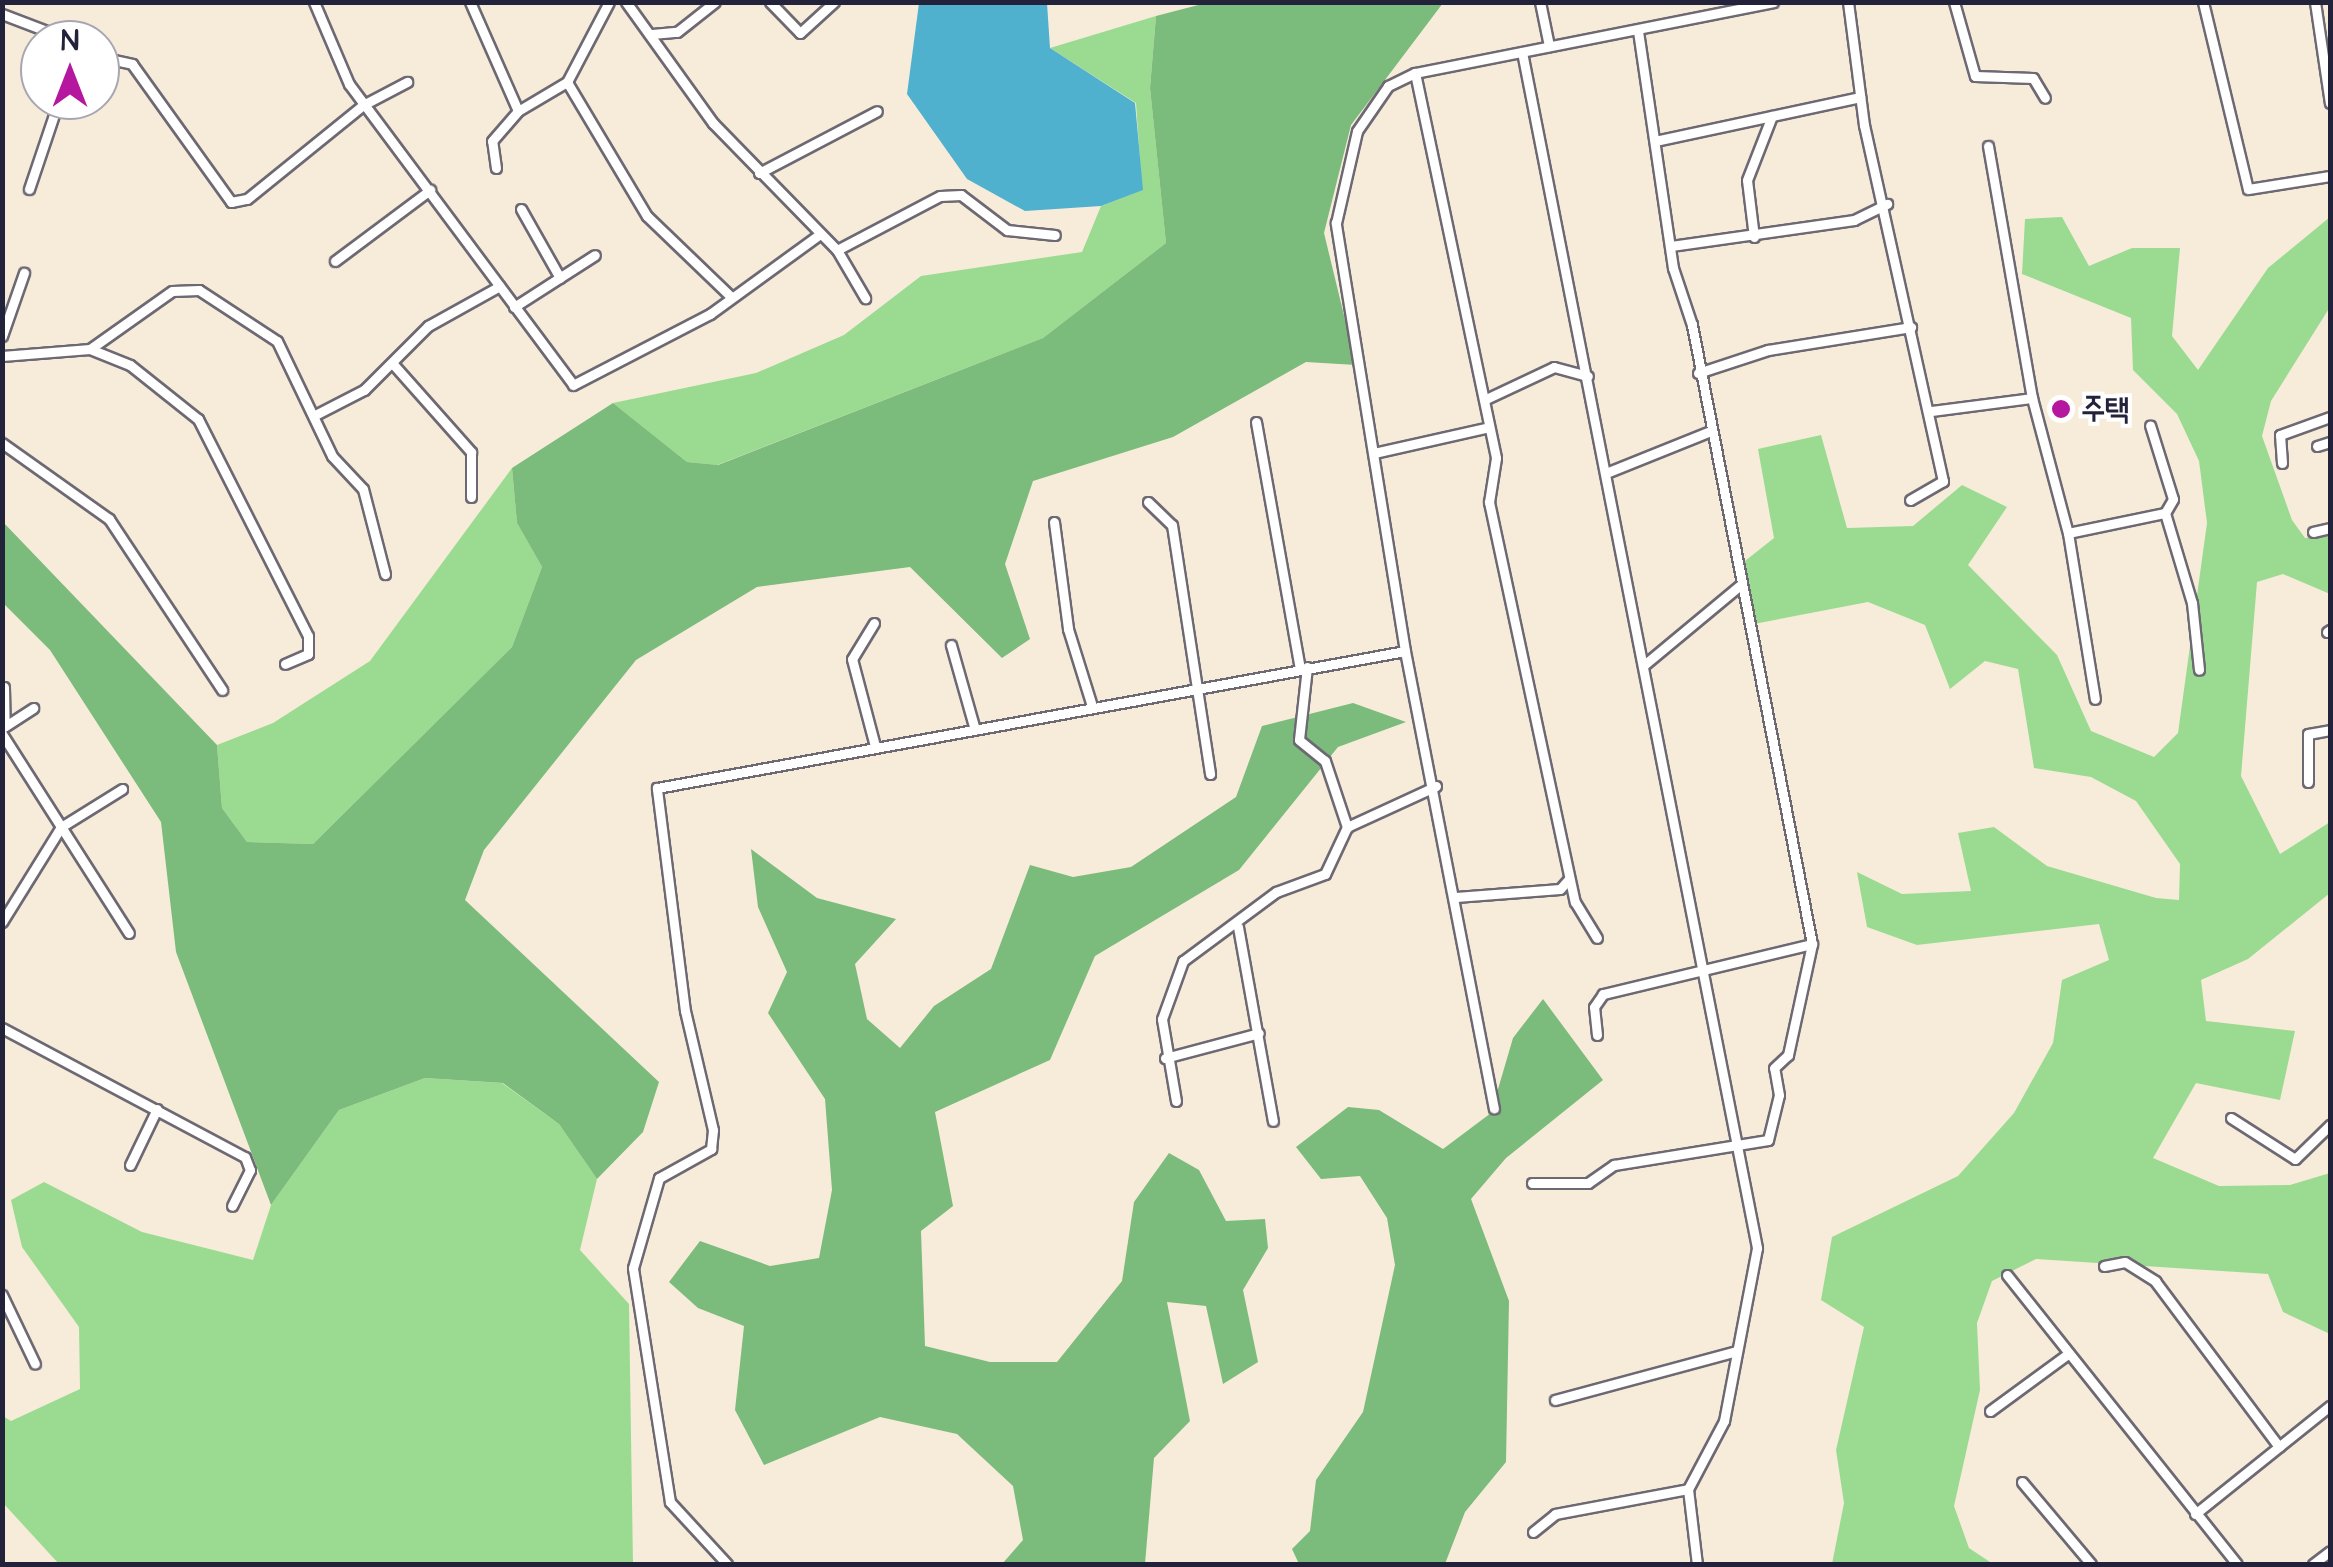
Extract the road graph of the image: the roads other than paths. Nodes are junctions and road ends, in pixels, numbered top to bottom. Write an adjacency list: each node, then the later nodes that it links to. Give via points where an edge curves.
1 (314, 2): 26 (street)
2 (470, 2): 27 (street)
3 (610, 2): 22 (street)
4 (626, 2): 16 (street)
5 (715, 2): 16 (street, via 677,32)
6 (770, 2): 7 (street, via 800,33)
7 (834, 2)
8 (1540, 2): 17 (street)
9 (1772, 2): 15 (street)
10 (1848, 2): 23 (street)
11 (1954, 2): 24 (street, via 1974,76 2033,78)
12 (2203, 2): 35 (street, via 2248,190)
13 (2316, 8): 14 (street); 25 (street)
14 (2330, 20)
15 (1638, 30): 17 (street); 31 (street)
16 (652, 34): 34 (street)
17 (1550, 46): 18 (street)
18 (1522, 52): 20 (street); 59 (street)
19 (120, 62): 26 (street, via 132,64 231,202 247,199)
20 (1416, 73): 61 (street, via 1470,366); 72 (street, via 1374,102 1341,173 1336,223)
21 (408, 82): 26 (street)
22 (567, 82): 27 (street); 50 (street, via 647,216)
23 (1860, 97): 29 (street); 38 (street)
24 (2045, 98)
25 (2330, 103)
26 (363, 105): 37 (street)
27 (518, 111): 33 (street, via 492,141)
28 (877, 111): 34 (street)
29 (1772, 116): 31 (street); 42 (street, via 1746,180)
30 (53, 120): 36 (street)
31 (1655, 141): 43 (street)
32 (1988, 146): 60 (street)
33 (496, 168)
34 (759, 174): 40 (street)
35 (2330, 176)
36 (29, 190)
37 (430, 190): 46 (street); 49 (street)
38 (1887, 204): 42 (street, via 1854,220); 53 (street)
39 (520, 209): 48 (street)
40 (820, 234): 44 (street); 50 (street)
41 (1055, 235): 44 (street, via 1007,230 961,196 940,196)
42 (1754, 237): 43 (street)
43 (1671, 246): 58 (street)
44 (837, 250): 51 (street)
45 (595, 255): 48 (street)
46 (336, 261)
47 (24, 273): 54 (street)
48 (560, 278): 52 (street)
49 (500, 286): 52 (street); 57 (street, via 428,326)
50 (729, 295): 52 (street, via 580,386 543,353)
51 (865, 298)
52 (514, 308)
53 (1911, 327): 58 (street, via 1768,350); 62 (street)
54 (2, 336)
55 (90, 349): 56 (street); 63 (street, via 192,287 270,332); 88 (street, via 130,366 198,419 308,636 308,654)
56 (2, 356)
57 (391, 370): 63 (street); 75 (street, via 471,452)
58 (1698, 373): 68 (street)
59 (1588, 376): 61 (street, via 1554,366); 74 (street)
60 (2032, 398): 62 (street); 82 (street)
61 (1486, 400): 67 (street)
62 (1932, 410): 76 (street, via 1931,451 1944,480)
63 (317, 414): 83 (street, via 332,456 363,489)
64 (2330, 418): 73 (street, via 2280,434)
65 (1256, 422): 90 (street)
66 (2150, 425): 78 (street, via 2173,499)
67 (1489, 427): 72 (street); 108 (street, via 1489,502)
68 (1708, 432): 74 (street); 84 (street)
69 (2330, 442): 71 (street)
70 (2, 444): 94 (street, via 109,519)
71 (2316, 446)
72 (1374, 453): 87 (street)
73 (2282, 464)
74 (1606, 472): 89 (street)
75 (471, 497)
76 (1910, 500)
77 (1148, 502): 93 (street, via 1172,525)
78 (2165, 513): 82 (street); 91 (street, via 2192,603)
79 (1054, 522): 96 (street, via 1068,629)
80 (2330, 528): 81 (street)
81 (2313, 532)
82 (2068, 533): 95 (street)
83 (385, 574)
84 (1739, 586): 89 (street); 116 (street)
85 (874, 622): 101 (street, via 852,659)
86 (952, 646): 99 (street)
87 (1405, 651): 90 (street); 104 (street)
88 (285, 664)
89 (1644, 664): 117 (street)
90 (1303, 668): 93 (street); 106 (street, via 1299,740 1325,761)
91 (2199, 670)
92 (4, 687): 98 (street)
93 (1198, 687): 96 (street); 102 (street)
94 (222, 690)
95 (2095, 699)
96 (1092, 706): 99 (street)
97 (32, 708): 98 (street)
98 (3, 728): 107 (street)
99 (975, 730): 101 (street)
100 (2330, 730): 103 (street, via 2308,734)
101 (875, 746): 147 (street, via 673,780 656,788 652,806 713,1130 711,1149 659,1178 633,1268 670,1502)
102 (1210, 774)
103 (2308, 782)
104 (1436, 786): 106 (street); 110 (street)
105 (122, 789): 107 (street)
106 (1348, 826): 113 (street, via 1325,874 1276,892)
107 (61, 827): 112 (street); 114 (street)
108 (1570, 879): 109 (street); 111 (street)
109 (1557, 890): 110 (street); 111 (street)
110 (1456, 898): 123 (street)
111 (1575, 902): 115 (street)
112 (2, 922)
113 (1238, 927): 119 (street); 121 (street, via 1177,971 1164,1002)
114 (128, 933)
115 (1596, 938)
116 (1812, 944): 117 (street); 128 (street, via 1788,1054 1774,1068 1772,1136)
117 (1703, 973): 120 (street, via 1658,975 1603,994 1594,1006); 128 (street)
118 (2, 1028): 124 (street)
119 (1259, 1033): 121 (street); 126 (street)
120 (1598, 1034)
121 (1164, 1058): 122 (street)
122 (1176, 1101)
123 (1494, 1108)
124 (157, 1109): 129 (street); 131 (street, via 245,1157 250,1170)
125 (2231, 1118): 127 (street, via 2295,1159)
126 (1273, 1121)
127 (2330, 1125)
128 (1736, 1146): 130 (street, via 1614,1164 1588,1183); 135 (street, via 1757,1248)
129 (130, 1166)
130 (1532, 1183)
131 (232, 1206)
132 (2104, 1266): 141 (street, via 2125,1262 2155,1281)
133 (2006, 1275): 136 (street)
134 (2, 1295): 137 (street)
135 (1736, 1350): 138 (street); 143 (street, via 1724,1420)
136 (2068, 1354): 140 (street); 144 (street)
137 (35, 1364)
138 (1556, 1400)
139 (2330, 1406): 141 (street)
140 (1990, 1411)
141 (2280, 1447): 144 (street)
142 (2022, 1482): 149 (street)
143 (1688, 1489): 145 (street, via 1556,1514); 148 (street)
144 (2194, 1514): 150 (street)
145 (1533, 1532)
146 (2330, 1551): 151 (street)
147 (728, 1564)
148 (1697, 1564)
149 (2090, 1564)
150 (2237, 1564)
151 (2314, 1564)

